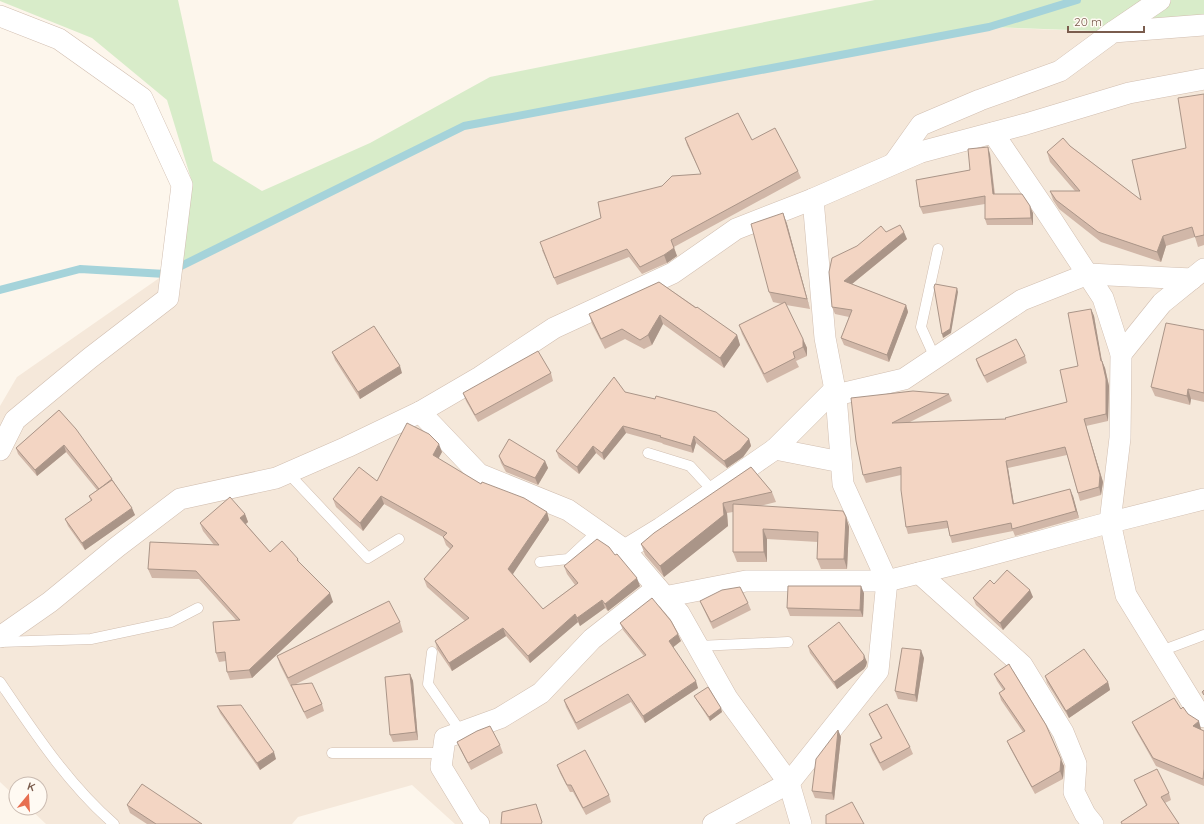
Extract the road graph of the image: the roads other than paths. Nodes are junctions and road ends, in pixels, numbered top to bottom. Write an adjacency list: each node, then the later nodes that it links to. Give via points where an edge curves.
1 (1160, 0): 4 (street)
2 (0, 16): 17 (street, via 59,39 142,98 182,185 168,298 15,420)
3 (1204, 25): 4 (street)
4 (1113, 32): 7 (street, via 1060,71 921,125)
5 (1204, 79): 6 (street, via 1128,93)
6 (993, 133): 7 (street, via 921,152); 10 (street)
7 (894, 163): 8 (street)
8 (813, 199): 14 (street, via 825,338); 15 (street, via 736,229 673,273 554,328 480,377)
9 (938, 249): 13 (lane, via 921,327)
10 (1088, 274): 11 (street); 12 (street, via 1103,298); 13 (street, via 1022,300)
11 (1198, 274): 12 (street, via 1162,303)
12 (1121, 354): 23 (street, via 1120,438)
13 (935, 358): 14 (street, via 904,379)
14 (835, 392): 16 (street); 19 (street)
15 (420, 412): 20 (street); 24 (street, via 479,474 568,510)
16 (776, 449): 19 (street); 21 (street)
17 (0, 450)
18 (648, 453): 21 (lane, via 690,466)
19 (841, 462): 29 (street, via 843,484)
20 (288, 473): 25 (lane, via 368,558); 33 (street, via 276,478 180,499 50,602)
21 (713, 491): 26 (street)
22 (1204, 499): 23 (street)
23 (1110, 522): 28 (street); 37 (street, via 1126,595)
24 (598, 531): 26 (street); 27 (lane, via 568,559)
25 (399, 539)
26 (625, 550): 30 (street)
27 (540, 562)
28 (919, 573): 29 (street); 49 (street, via 1022,665 1063,732 1076,764 1074,792)
29 (886, 581): 30 (street, via 746,581); 44 (street, via 878,670)
30 (661, 592): 36 (street, via 679,613); 41 (street, via 592,639 542,693 500,718)
31 (198, 608): 34 (lane, via 171,622 91,639)
32 (1204, 635): 37 (lane)
33 (0, 637)
34 (0, 642)
35 (788, 642): 36 (lane)
36 (698, 646): 44 (street, via 727,698)
37 (1161, 651): 40 (street, via 1198,712)
38 (432, 652): 41 (lane, via 428,684)
39 (0, 682): 45 (lane, via 43,746 95,808)
40 (1204, 717)
41 (461, 732): 43 (street, via 445,738)
42 (332, 752): 43 (lane)
43 (443, 753): 46 (street, via 441,767 472,818)
44 (789, 783): 47 (street); 48 (street)
45 (114, 824)
46 (479, 824)
47 (713, 824)
48 (801, 824)
49 (1093, 824)

